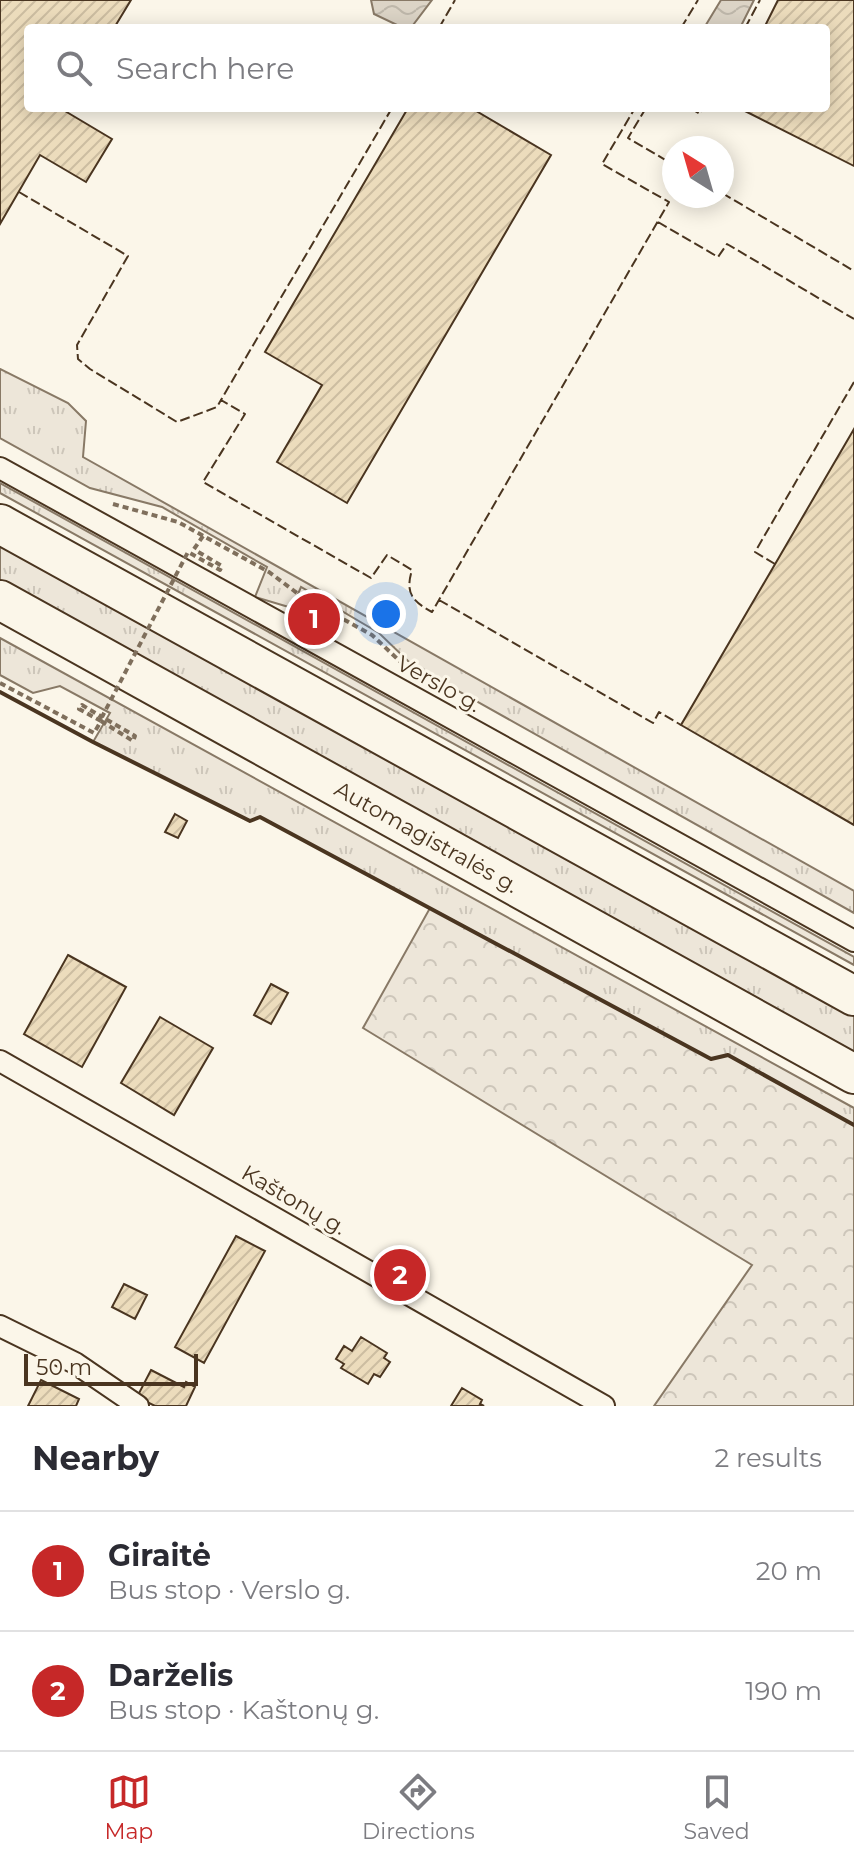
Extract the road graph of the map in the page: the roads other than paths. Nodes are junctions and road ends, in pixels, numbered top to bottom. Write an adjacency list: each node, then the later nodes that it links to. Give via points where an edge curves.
1 (0, 468): 5 (street, Verslo g.)
2 (0, 524): 7 (highway)
3 (0, 600): 6 (highway, Automagistralės g.)
4 (0, 627): 6 (highway, via 616,963)
5 (854, 941)
6 (692, 984): 9 (highway, Automagistralės g.)
7 (854, 996)
8 (0, 1061): 12 (street, Kaštonų g.)
9 (854, 1074)
10 (0, 1326): 11 (street, via 75,1363)
11 (138, 1406)
12 (604, 1406)

